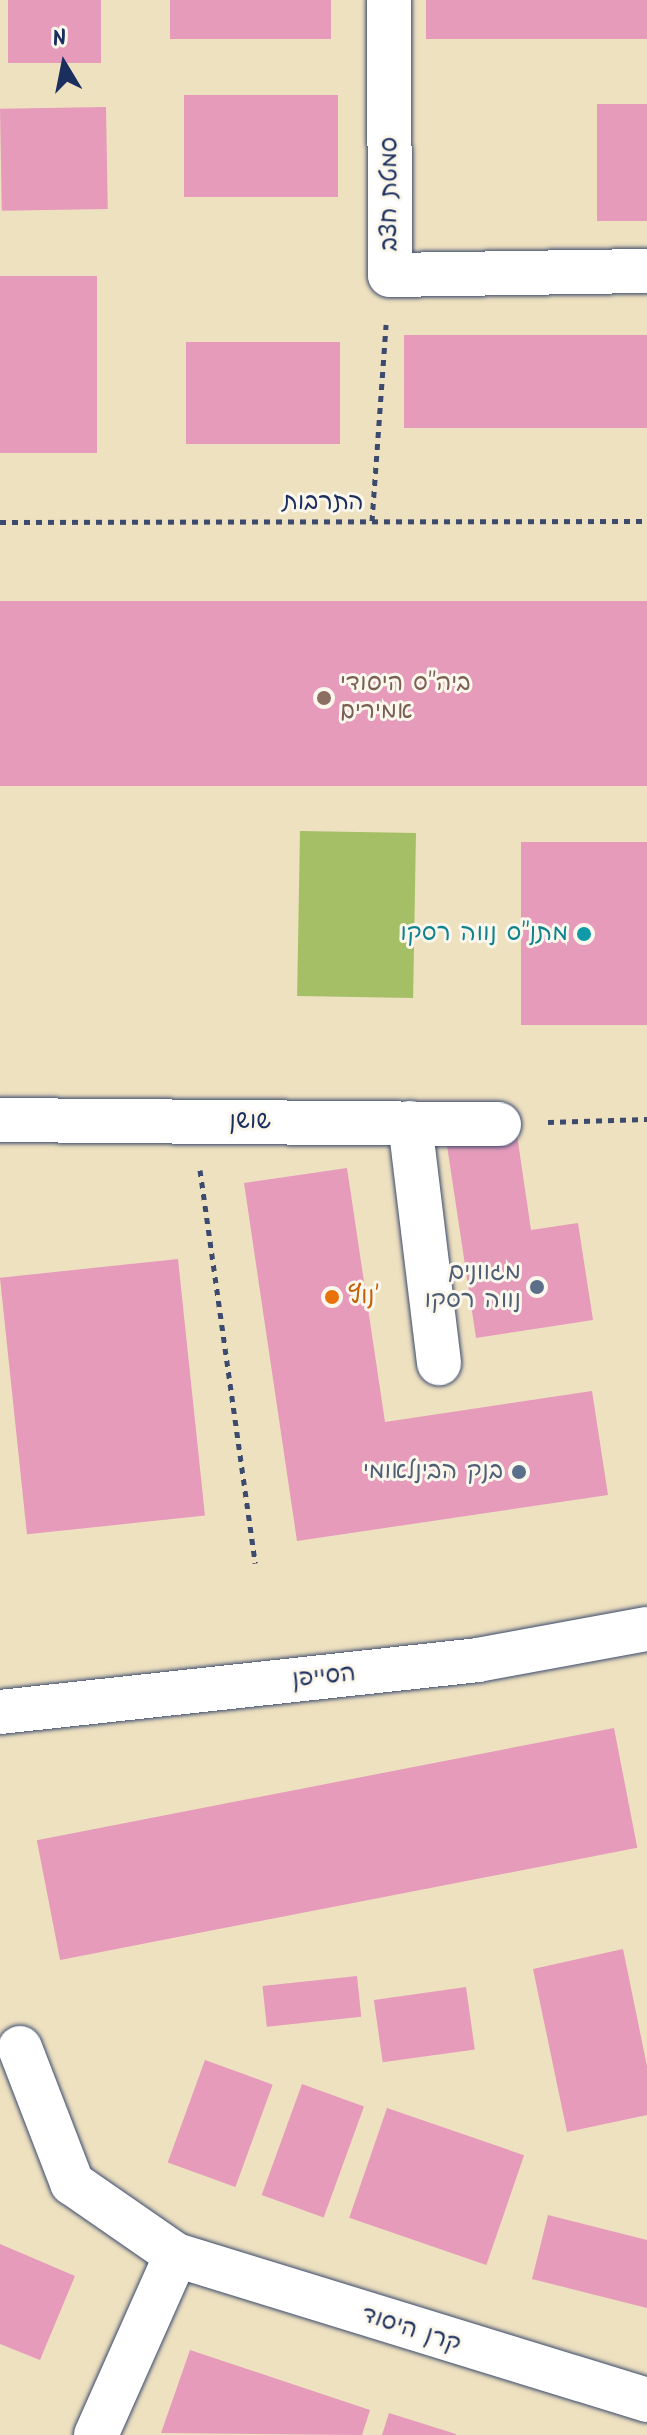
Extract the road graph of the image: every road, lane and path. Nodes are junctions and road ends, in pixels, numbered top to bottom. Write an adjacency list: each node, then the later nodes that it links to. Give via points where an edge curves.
1 (389, 0): 3 (street, סמטת חצב)
2 (647, 271): 3 (street, סמטת חצב)
3 (390, 275): 4 (path)
4 (372, 521): 5 (path, התרבות); 6 (path, התרבות)
5 (647, 521)
6 (0, 522)
7 (647, 1119): 11 (path)
8 (0, 1120): 9 (street, שושן)
9 (193, 1121): 10 (street, שושן); 13 (path)
10 (410, 1123): 11 (street, שושן); 12 (street)
11 (499, 1124)
12 (439, 1363)
13 (255, 1563)
14 (647, 1629): 15 (street, הסייפן, via 478,1660)
15 (0, 1712)
16 (20, 2048): 17 (street, קרן היסוד, via 72,2183)
17 (176, 2255): 18 (street, קרן היסוד); 19 (street)
18 (647, 2400)
19 (96, 2435)

